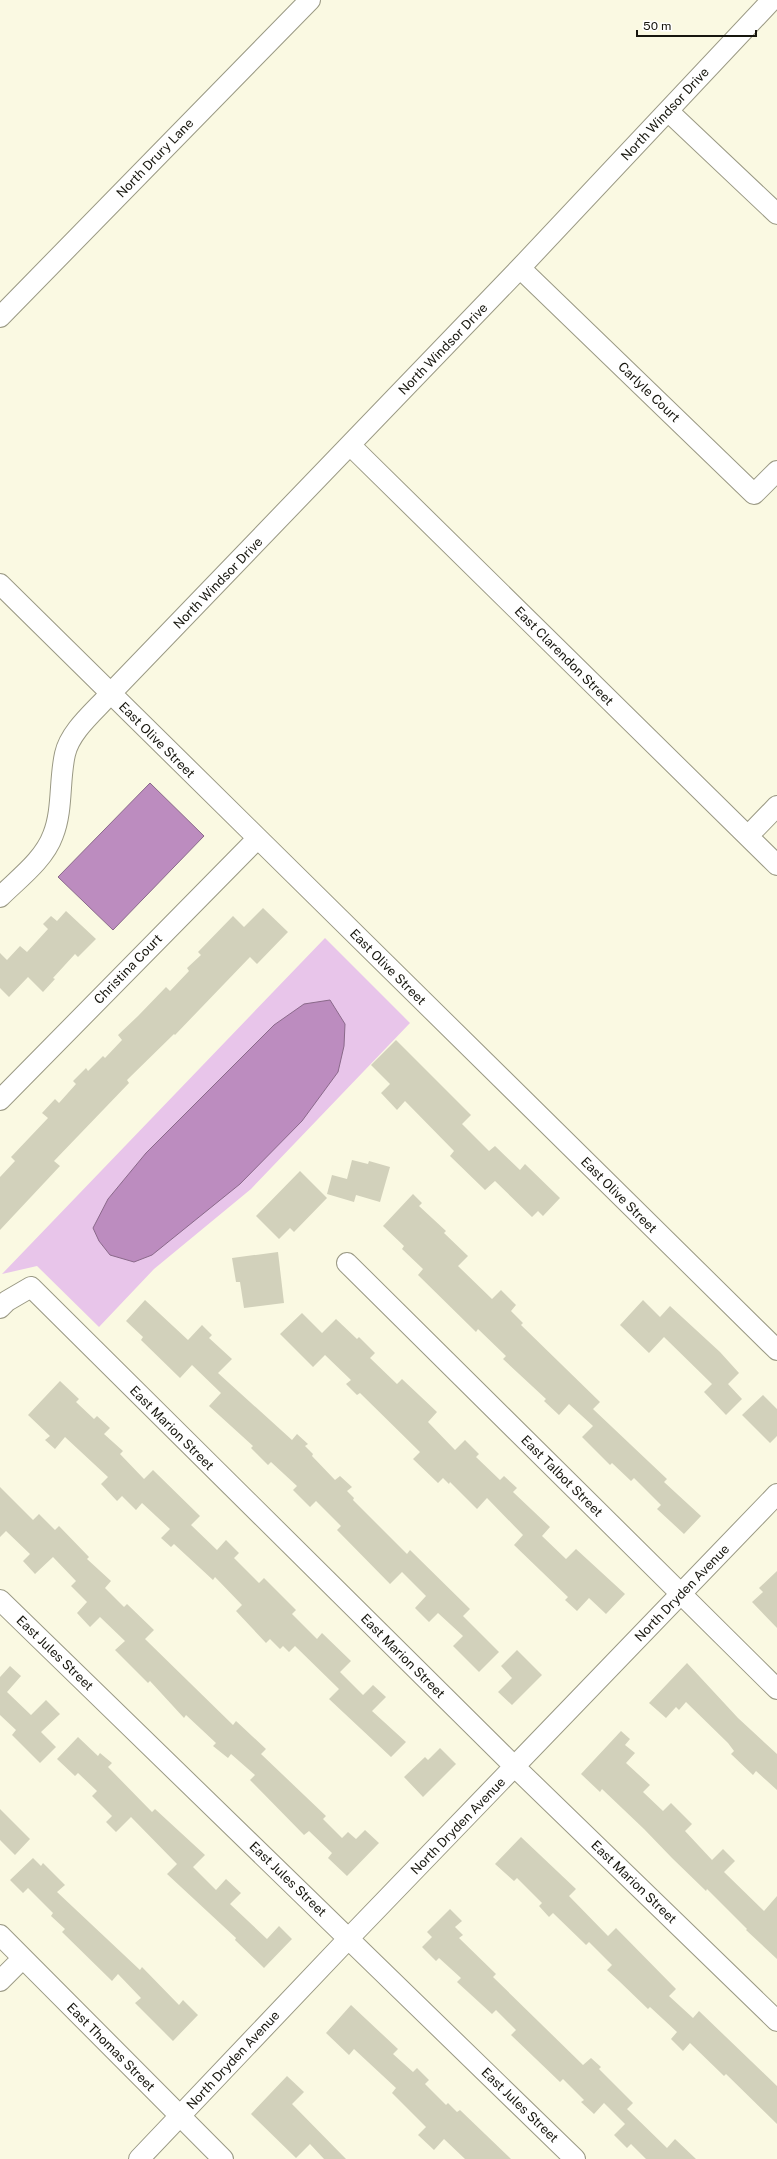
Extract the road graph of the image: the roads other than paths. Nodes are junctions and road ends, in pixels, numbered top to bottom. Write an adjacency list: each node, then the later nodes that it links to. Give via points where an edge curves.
1 (310, 0): 6 (street, North Drury Lane)
2 (773, 2): 3 (street, North Windsor Drive)
3 (668, 111): 4 (street); 5 (street, North Windsor Drive)
4 (777, 214)
5 (520, 268): 7 (street, North Windsor Drive); 8 (street, Carlyle Court, via 754,494)
6 (0, 317)
7 (351, 446): 10 (street, North Windsor Drive); 12 (street, East Clarendon Street)
8 (777, 471)
9 (0, 584): 10 (street, East Olive Street)
10 (110, 694): 13 (street, East Olive Street); 15 (street, North Windsor Drive, via 74,735 65,753 58,813 53,835 44,852)
11 (777, 806): 12 (street)
12 (748, 836): 14 (street, East Clarendon Street)
13 (258, 839): 16 (street, Christina Court); 19 (street, East Olive Street)
14 (777, 865)
15 (0, 897)
16 (0, 1100)
17 (347, 1263): 21 (street, East Talbot Street)
18 (0, 1308): 24 (street, East Marion Street, via 31,1287)
19 (777, 1350)
20 (777, 1494): 21 (street, North Dryden Avenue)
21 (681, 1594): 23 (street, East Talbot Street); 24 (street, North Dryden Avenue)
22 (0, 1600): 26 (street, East Jules Street)
23 (777, 1689)
24 (515, 1767): 26 (street, North Dryden Avenue); 29 (street, East Marion Street)
25 (0, 1935): 27 (street, East Thomas Street)
26 (349, 1938): 30 (street, North Dryden Avenue); 33 (street, East Jules Street)
27 (23, 1958): 28 (street); 30 (street, East Thomas Street)
28 (0, 1981)
29 (777, 2021)
30 (180, 2117): 31 (street, North Dryden Avenue); 32 (street, East Thomas Street)
31 (139, 2159)
32 (223, 2159)
33 (574, 2159)

